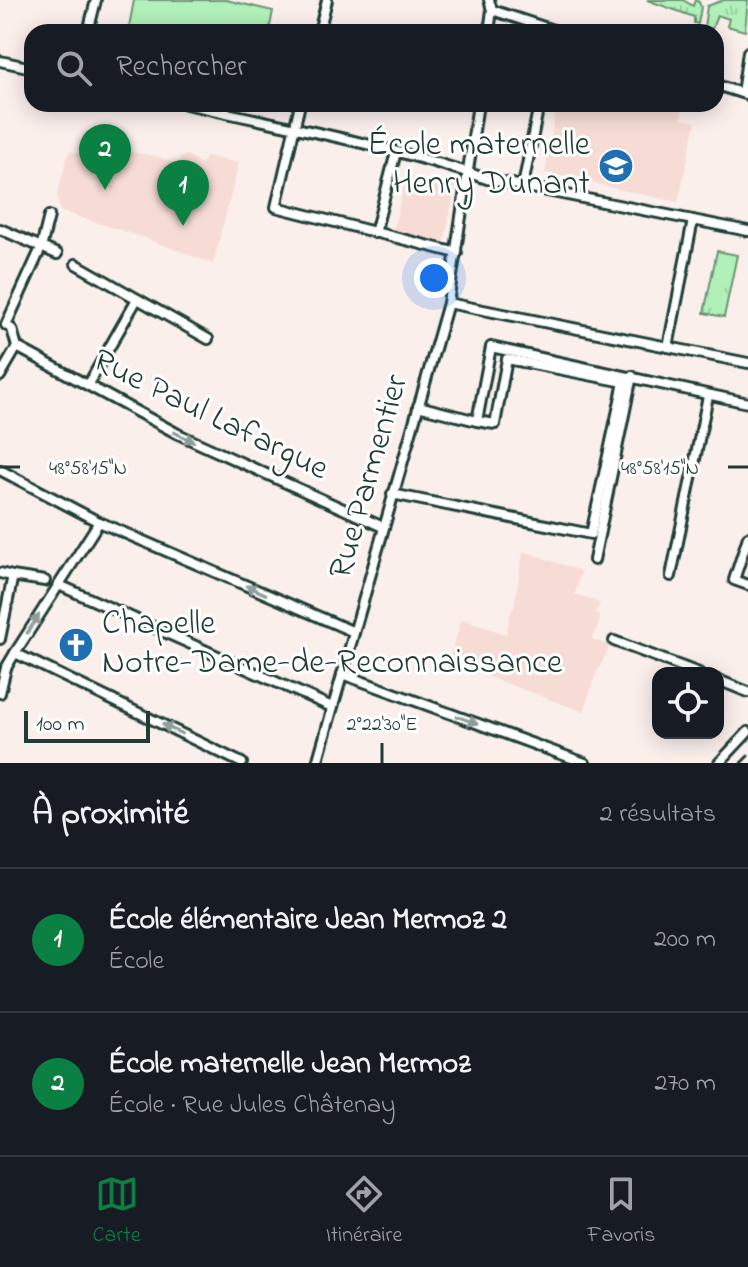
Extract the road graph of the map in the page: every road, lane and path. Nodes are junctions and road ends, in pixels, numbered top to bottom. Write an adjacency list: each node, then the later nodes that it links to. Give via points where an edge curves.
1 (96, 0): 5 (street)
2 (327, 0): 6 (street)
3 (498, 0): 4 (street)
4 (491, 5): 7 (street)
5 (90, 24)
6 (321, 24)
7 (538, 24)
8 (748, 52): 12 (street)
9 (0, 61): 10 (street)
10 (24, 66)
11 (724, 87): 12 (street)
12 (745, 94)
13 (221, 112): 17 (street)
14 (298, 112): 17 (street)
15 (477, 112): 19 (street, Rue Parmentier)
16 (537, 112): 20 (street)
17 (294, 129): 18 (street); 26 (street, via 276,207)
18 (396, 152): 19 (street); 26 (street)
19 (468, 172): 20 (street); 28 (street, Rue Parmentier)
20 (523, 186): 22 (street)
21 (49, 216): 27 (street)
22 (693, 220): 25 (street); 36 (street)
23 (748, 220): 25 (street)
24 (0, 229): 27 (street)
25 (747, 231)
26 (375, 233): 28 (street)
27 (41, 248): 29 (street); 33 (street)
28 (457, 253): 32 (street, Rue Parmentier)
29 (57, 254)
30 (76, 264): 31 (street)
31 (137, 299): 34 (street); 40 (street)
32 (449, 300): 36 (street); 43 (street, Rue Parmentier)
33 (3, 323): 35 (street, via 12,329)
34 (208, 339)
35 (17, 347): 38 (street); 40 (street, Rue Paul Lafargue)
36 (668, 347): 37 (street)
37 (748, 363)
38 (0, 376)
39 (628, 379): 41 (street); 44 (street, via 507,359 495,424); 44 (street, via 491,347); 46 (street, via 591,534); 50 (street)
40 (88, 385): 48 (street, Rue Paul Lafargue, one-way to 48, via 178,434)
41 (708, 396): 42 (street); 53 (street)
42 (748, 403)
43 (418, 406): 44 (street); 46 (street, Rue Parmentier)
44 (477, 421)
45 (0, 470): 47 (street)
46 (392, 494): 48 (street, Rue Parmentier)
47 (99, 522): 55 (street); 57 (street, one-way to 47)
48 (383, 527): 57 (street, Rue Parmentier)
49 (748, 537): 56 (street, via 734,580)
50 (594, 560)
51 (0, 573): 52 (street)
52 (12, 576): 54 (street); 58 (street)
53 (671, 576)
54 (45, 581)
55 (59, 585): 60 (street, one-way to 55); 66 (street)
56 (748, 585)
57 (354, 632): 62 (street, Rue Parmentier)
58 (0, 639)
59 (614, 641): 61 (street)
60 (15, 653): 65 (street); 68 (street, one-way to 60)
61 (683, 667)
62 (342, 674): 66 (street, Rue Parmentier); 70 (street, one-way to 70)
63 (724, 682): 64 (street)
64 (748, 692)
65 (0, 693)
66 (332, 707): 69 (street, Rue Parmentier)
67 (748, 732): 71 (street)
68 (242, 763)
69 (317, 763)
70 (585, 763)
71 (719, 763)

